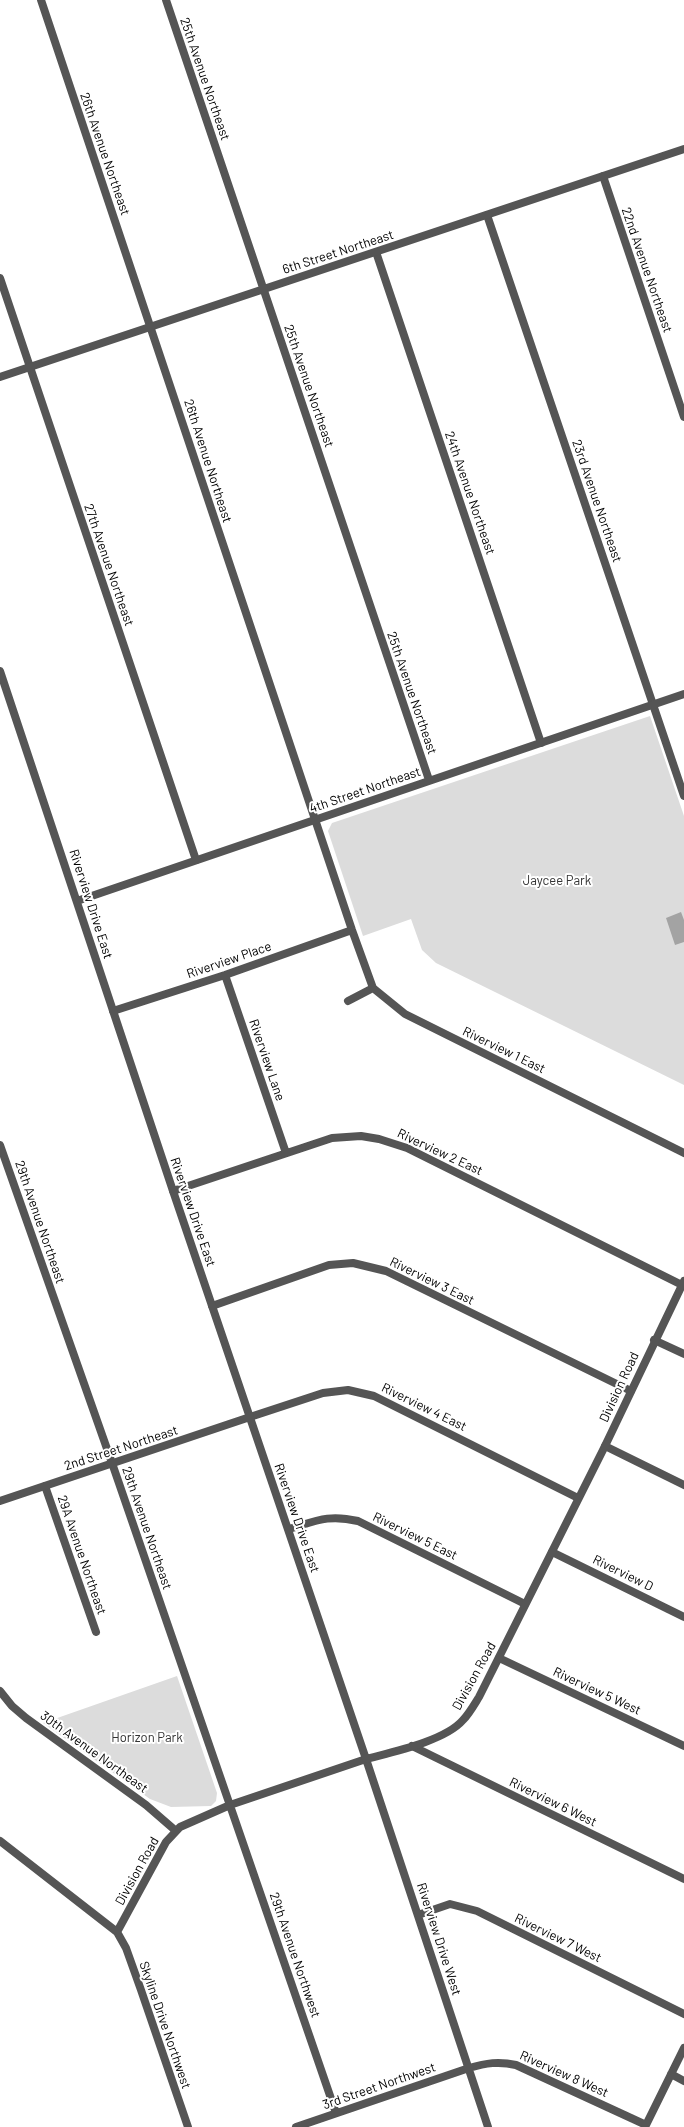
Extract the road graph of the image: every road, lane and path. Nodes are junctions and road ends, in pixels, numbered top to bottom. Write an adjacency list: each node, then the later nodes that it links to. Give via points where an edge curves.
1 (41, 0): 9 (street, 26th Avenue Northeast)
2 (166, 0): 8 (street, 25th Avenue Northeast)
3 (684, 149): 4 (street, 6th Street Northeast)
4 (603, 176): 5 (street, 6th Street Northeast); 12 (street, 22nd Avenue Northeast)
5 (487, 215): 6 (street, 6th Street Northeast); 16 (street, 23rd Avenue Northeast)
6 (376, 252): 8 (street, 6th Street Northeast); 17 (street, 24th Avenue Northeast)
7 (0, 278): 10 (street, 27th Avenue Northeast)
8 (264, 289): 9 (street, 6th Street Northeast); 18 (street, 25th Avenue Northeast)
9 (150, 327): 10 (street, 6th Street Northeast); 20 (street, 26th Avenue Northeast)
10 (30, 367): 11 (street, 6th Street Northeast); 21 (street, 27th Avenue Northeast)
11 (0, 377)
12 (684, 417)
13 (0, 671): 14 (street, Riverview Drive East)
14 (3, 691): 22 (street, Riverview Drive East)
15 (684, 694): 16 (street, 4th Street Northeast)
16 (653, 705): 17 (street, 4th Street Northeast); 19 (street, 23rd Avenue Northeast)
17 (541, 743): 18 (street, 4th Street Northeast)
18 (429, 780): 20 (street, 4th Street Northeast)
19 (684, 796)
20 (315, 820): 21 (street, 4th Street Northeast); 23 (street, 26th Avenue Northeast)
21 (196, 860): 22 (street, 4th Street Northeast)
22 (77, 901): 27 (street, Riverview Drive East)
23 (352, 930): 24 (street, Riverview Place); 25 (street)
24 (225, 975): 27 (street, Riverview Place); 29 (street, Riverview Lane)
25 (373, 988): 26 (street); 30 (street, Riverview 1 East, via 405,1014)
26 (348, 1001)
27 (113, 1011): 31 (street, Riverview Drive East)
28 (0, 1145): 39 (street, 29th Avenue Northeast)
29 (286, 1153): 31 (street, Riverview 2 East); 32 (street, Riverview 2 East, via 332,1138 361,1136 407,1148)
30 (684, 1153)
31 (173, 1191): 33 (street, Riverview Drive East)
32 (683, 1283): 34 (street, Division Road)
33 (212, 1306): 36 (street, Riverview 3 East, via 329,1265 353,1263 386,1271); 37 (street, Riverview Drive East)
34 (654, 1340): 35 (street); 36 (street, Division Road)
35 (684, 1354)
36 (630, 1391): 38 (street, Division Road)
37 (250, 1417): 39 (street, 2nd Street Northeast); 42 (street, Riverview 4 East, via 323,1393 348,1390 381,1399); 44 (street, Riverview Drive East)
38 (604, 1446): 40 (street); 42 (street, Division Road)
39 (112, 1463): 41 (street, 2nd Street Northeast); 54 (street, 29th Avenue Northeast)
40 (684, 1485)
41 (45, 1486): 43 (street, 2nd Street Northeast); 48 (street, 29A Avenue Northeast)
42 (578, 1498): 45 (street, Division Road)
43 (0, 1500)
44 (289, 1530): 46 (street, Riverview 5 East, via 325,1518 340,1517 358,1521); 53 (street, Riverview Drive East)
45 (552, 1552): 46 (street, Division Road); 47 (street, Riverview D)
46 (525, 1604): 49 (street, Division Road)
47 (684, 1617)
48 (96, 1632)
49 (499, 1658): 51 (street, Division Road, via 463,1721 442,1734); 52 (street, Riverview 5 West)
50 (0, 1691): 55 (street, 30th Avenue Northeast, via 26,1718 146,1804)
51 (412, 1746): 53 (street, Division Road); 57 (street, Riverview 6 West)
52 (684, 1746)
53 (366, 1759): 54 (street, Division Road); 58 (street, Riverview Drive West)
54 (230, 1805): 55 (street, Division Road, via 198,1818); 65 (street, 29th Avenue Northwest)
55 (176, 1831): 59 (street, Division Road, via 166,1842)
56 (0, 1840): 59 (street)
57 (684, 1879)
58 (418, 1915): 60 (street, Riverview 7 West, via 450,1904 477,1911); 62 (street, Riverview Drive West)
59 (117, 1932): 67 (street, Skyline Drive Northwest, via 139,1983)
60 (684, 2014)
61 (684, 2048): 63 (street)
62 (469, 2068): 65 (street, 3rd Street Northwest); 66 (street, Riverview 8 West, via 491,2062 516,2065); 69 (street, Riverview Drive West)
63 (671, 2074): 64 (street); 66 (street)
64 (684, 2080)
65 (336, 2113): 68 (street, 3rd Street Northwest)
66 (646, 2126)
67 (188, 2127)
68 (296, 2127)
69 (488, 2127)

